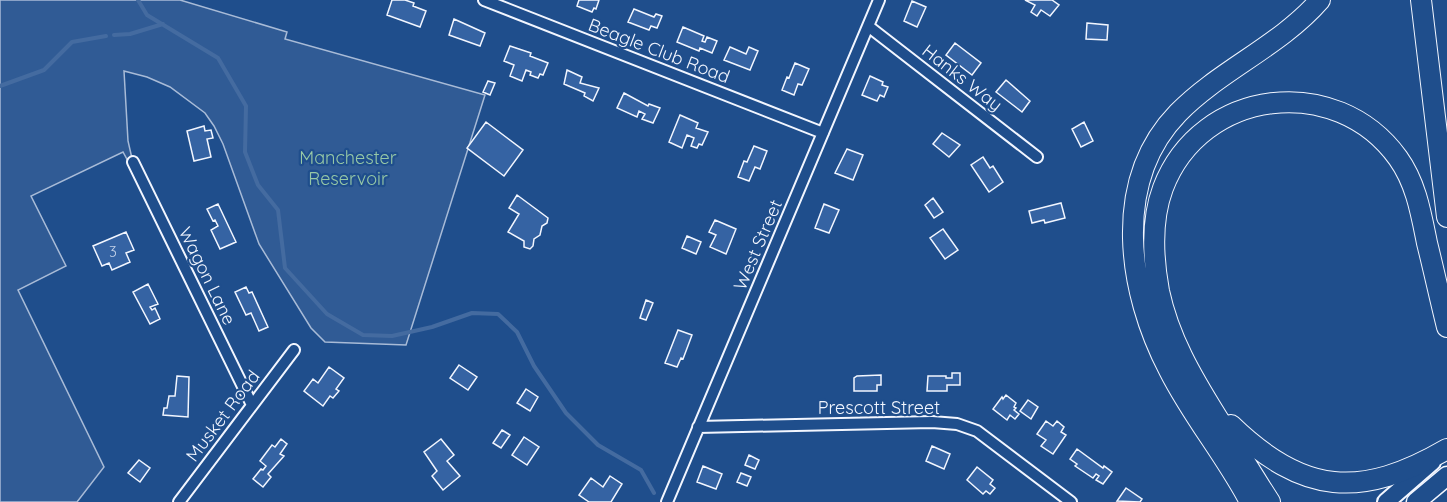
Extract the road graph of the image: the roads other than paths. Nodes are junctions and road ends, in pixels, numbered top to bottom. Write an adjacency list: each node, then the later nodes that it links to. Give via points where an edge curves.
1 (484, 0): 6 (street, Beagle Club Road)
2 (879, 0): 5 (street, West Street)
3 (1320, 0): 20 (highway, via 1299,21 1177,114 1148,156 1135,197 1133,237 1137,276 1155,339 1173,379)
4 (1421, 0): 9 (highway)
5 (868, 26): 6 (street, West Street); 7 (street, Hanks Way)
6 (823, 133): 14 (street, West Street)
7 (1037, 157)
8 (133, 162): 13 (street, Wagon Lane)
9 (1447, 217)
10 (1447, 327): 12 (highway, via 1416,193 1392,150 1370,129 1339,111 1302,102 1256,105 1223,119 1194,141 1171,172 1158,208 1155,257 1164,311 1178,349)
11 (294, 350): 13 (street, Musket Road)
12 (1204, 397): 15 (highway, via 1263,454 1316,480 1375,480 1409,469); 21 (highway)
13 (252, 405): 17 (street, Musket Road)
14 (698, 426): 18 (street, West Street); 19 (street, Prescott Street, via 957,424 977,431)
15 (1447, 449): 22 (main road)
16 (1447, 476): 23 (highway)
17 (179, 502)
18 (667, 502)
19 (1071, 502)
20 (1250, 502)
21 (1270, 502)
22 (1386, 502)
23 (1416, 502)

